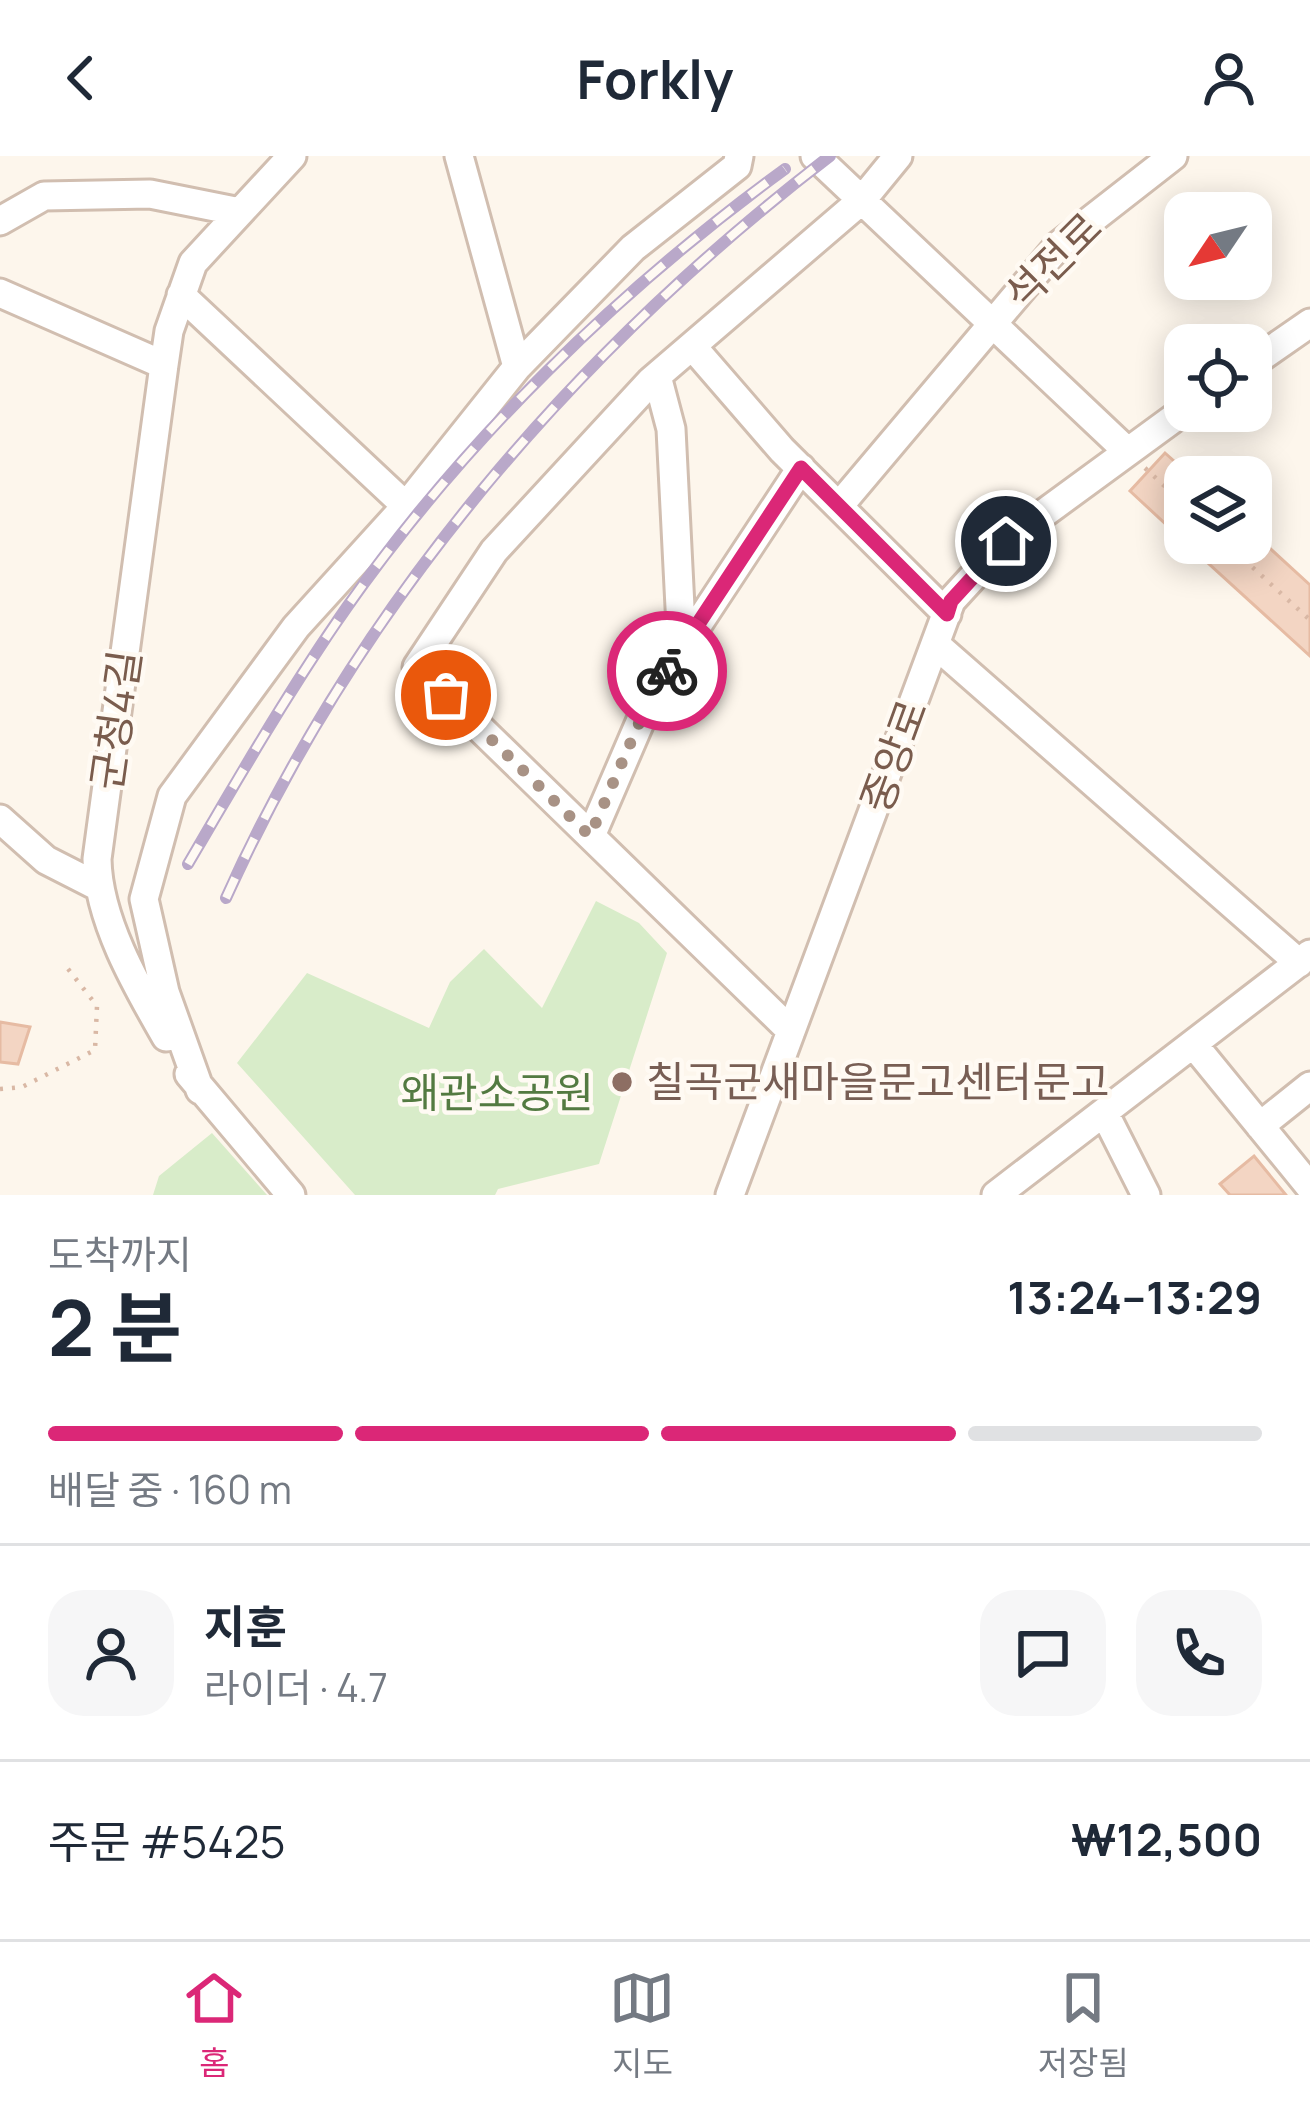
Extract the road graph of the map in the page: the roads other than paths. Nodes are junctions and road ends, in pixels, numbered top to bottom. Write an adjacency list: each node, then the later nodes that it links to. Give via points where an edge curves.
1 (292, 156): 8 (street, 군청4길)
2 (459, 156): 17 (street)
3 (739, 156): 17 (street, via 737,166 633,248)
4 (815, 156): 7 (street, 석전로)
5 (898, 156): 7 (street)
6 (1173, 156): 13 (street, 석전로, via 1059,245)
7 (862, 200): 13 (street, 석전로); 14 (street)
8 (240, 212): 9 (street, via 150,194 44,196); 11 (street, 군청4길, via 193,262)
9 (0, 220)
10 (0, 293): 16 (street)
11 (181, 296): 16 (street, 군청4길); 22 (street)
12 (1310, 322): 15 (street)
13 (991, 323): 20 (street, 석전로); 23 (street)
14 (692, 346): 18 (street); 21 (street)
15 (1272, 349)
16 (164, 365): 29 (street, 군청4길)
17 (517, 367): 22 (street)
18 (657, 376): 26 (street, via 671,429 681,627); 28 (street, via 494,551 417,667)
19 (1164, 425): 20 (street, 중앙로)
20 (1126, 452): 24 (street, 중앙로, via 1006,541)
21 (801, 468): 23 (street); 26 (street)
22 (406, 506): 34 (street, via 296,627 172,796 144,899 165,992)
23 (839, 506): 24 (street)
24 (947, 614): 25 (street, 중앙로)
25 (935, 644): 30 (street); 31 (street, 중앙로)
26 (653, 691): 28 (street)
27 (0, 819): 29 (street, via 46,860)
28 (590, 836): 31 (street)
29 (97, 886): 34 (street, 군청4길, via 162,1032)
30 (1304, 959): 32 (street)
31 (791, 1031): 39 (street, 중앙로)
32 (1194, 1045): 35 (street); 36 (street)
33 (1310, 1086): 36 (street)
34 (200, 1090): 38 (street, 군청4길)
35 (1105, 1114): 40 (street); 41 (street)
36 (1260, 1126): 37 (street)
37 (1310, 1187)
38 (291, 1195)
39 (730, 1195)
40 (996, 1195)
41 (1146, 1195)

